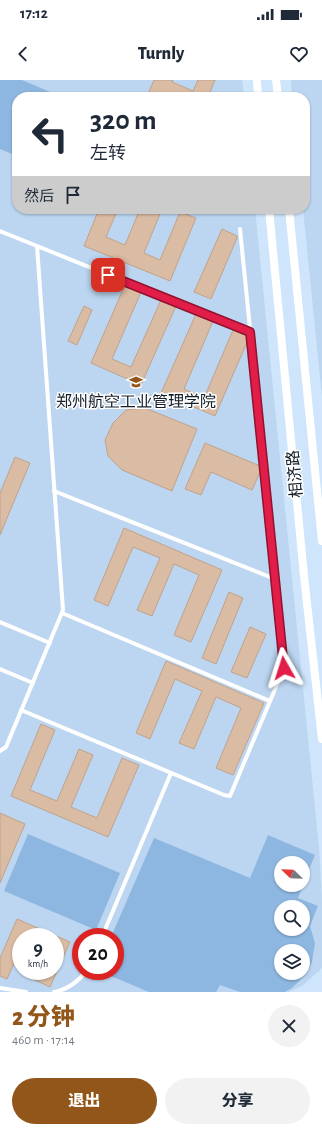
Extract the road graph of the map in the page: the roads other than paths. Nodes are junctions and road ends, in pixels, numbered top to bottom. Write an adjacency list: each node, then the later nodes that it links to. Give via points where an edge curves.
1 (257, 80): 3 (street)
2 (276, 80): 4 (street)
3 (258, 92)
4 (277, 92)
5 (269, 214): 21 (street, 相济路)
6 (289, 214): 12 (street, 相济路)
7 (240, 229): 10 (lane)
8 (0, 231): 9 (lane)
9 (37, 246): 10 (lane); 11 (lane)
10 (250, 332): 13 (lane)
11 (54, 491): 13 (lane); 14 (lane)
12 (322, 541)
13 (275, 578): 19 (lane, via 284,668)
14 (62, 613): 16 (lane); 19 (lane)
15 (0, 622): 16 (lane)
16 (50, 643): 18 (lane)
17 (0, 669): 18 (lane)
18 (33, 683): 20 (lane)
19 (270, 701): 23 (lane, via 230,796)
20 (22, 710): 22 (lane, via 6,747); 23 (lane)
21 (322, 739)
22 (0, 751)
23 (171, 773): 24 (lane)
24 (106, 928)
25 (77, 980): 28 (lane, via 62,991)
26 (0, 988): 27 (lane)
27 (26, 992)
28 (54, 992)

